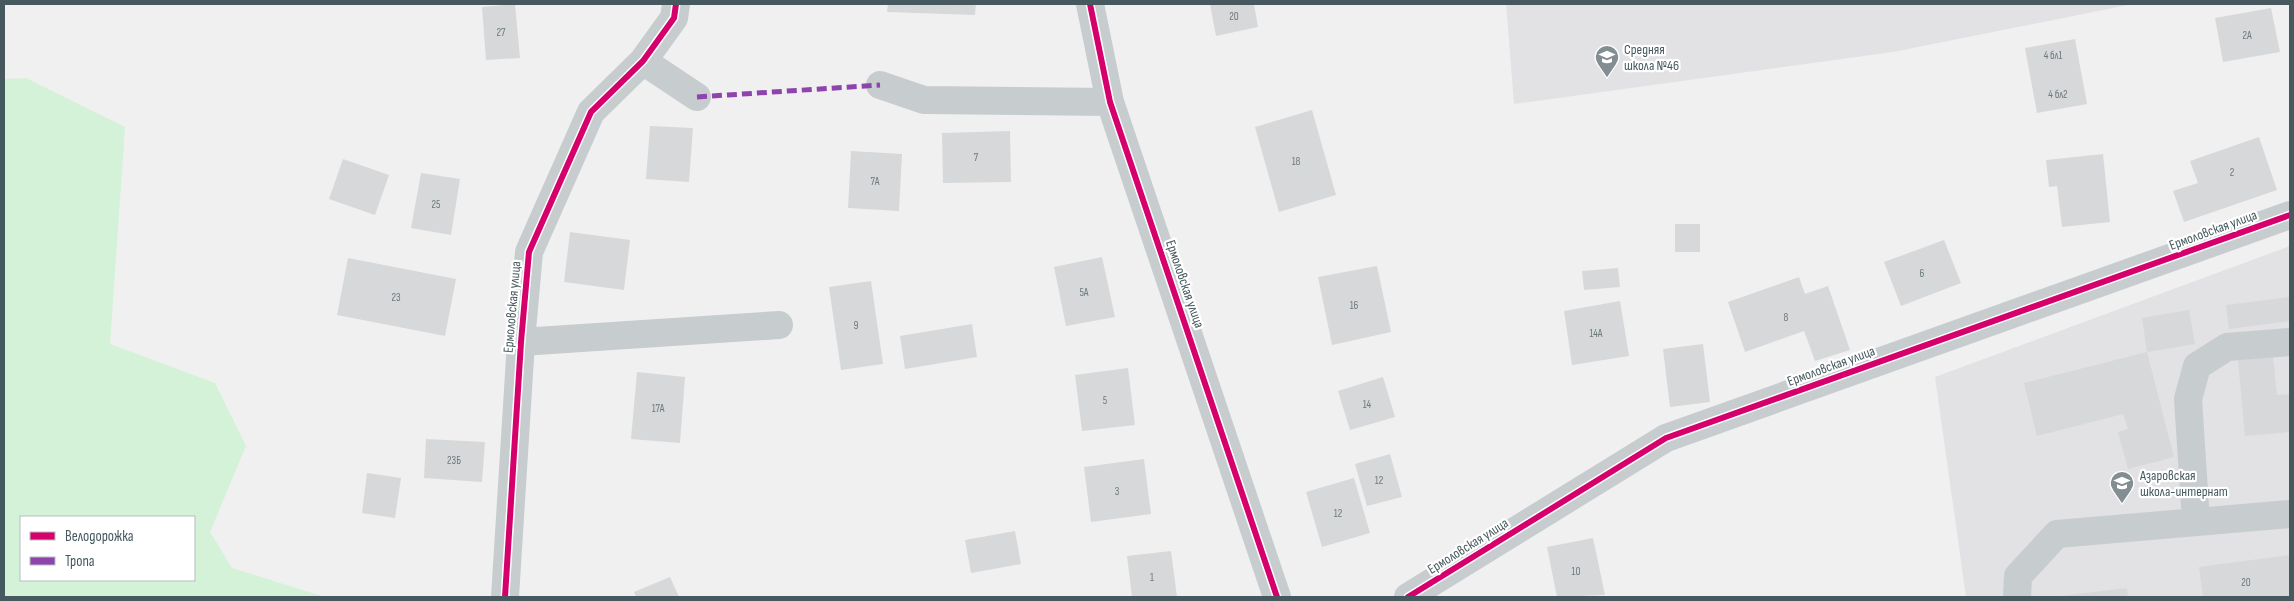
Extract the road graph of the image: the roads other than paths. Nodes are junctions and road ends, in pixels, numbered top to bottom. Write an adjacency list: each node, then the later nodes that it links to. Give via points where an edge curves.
1 (676, 4): 3 (street, Ермоловская улица, via 674,18)
2 (1090, 4): 6 (street, Ермоловская улица)
3 (643, 61): 5 (street); 9 (street, Ермоловская улица, via 591,112 529,252)
4 (880, 85): 6 (street, via 924,100)
5 (697, 97)
6 (1110, 102): 14 (street, Ермоловская улица)
7 (2290, 215): 15 (street, Ермоловская улица, via 1666,438)
8 (779, 325): 9 (street)
9 (521, 342): 13 (street, Ермоловская улица)
10 (2290, 342): 12 (street, via 2227,348 2197,366 2188,399)
11 (2290, 514): 12 (street)
12 (2196, 522): 16 (street, via 2057,534 2018,576)
13 (506, 597)
14 (1277, 597)
15 (1408, 597)
16 (2017, 597)

